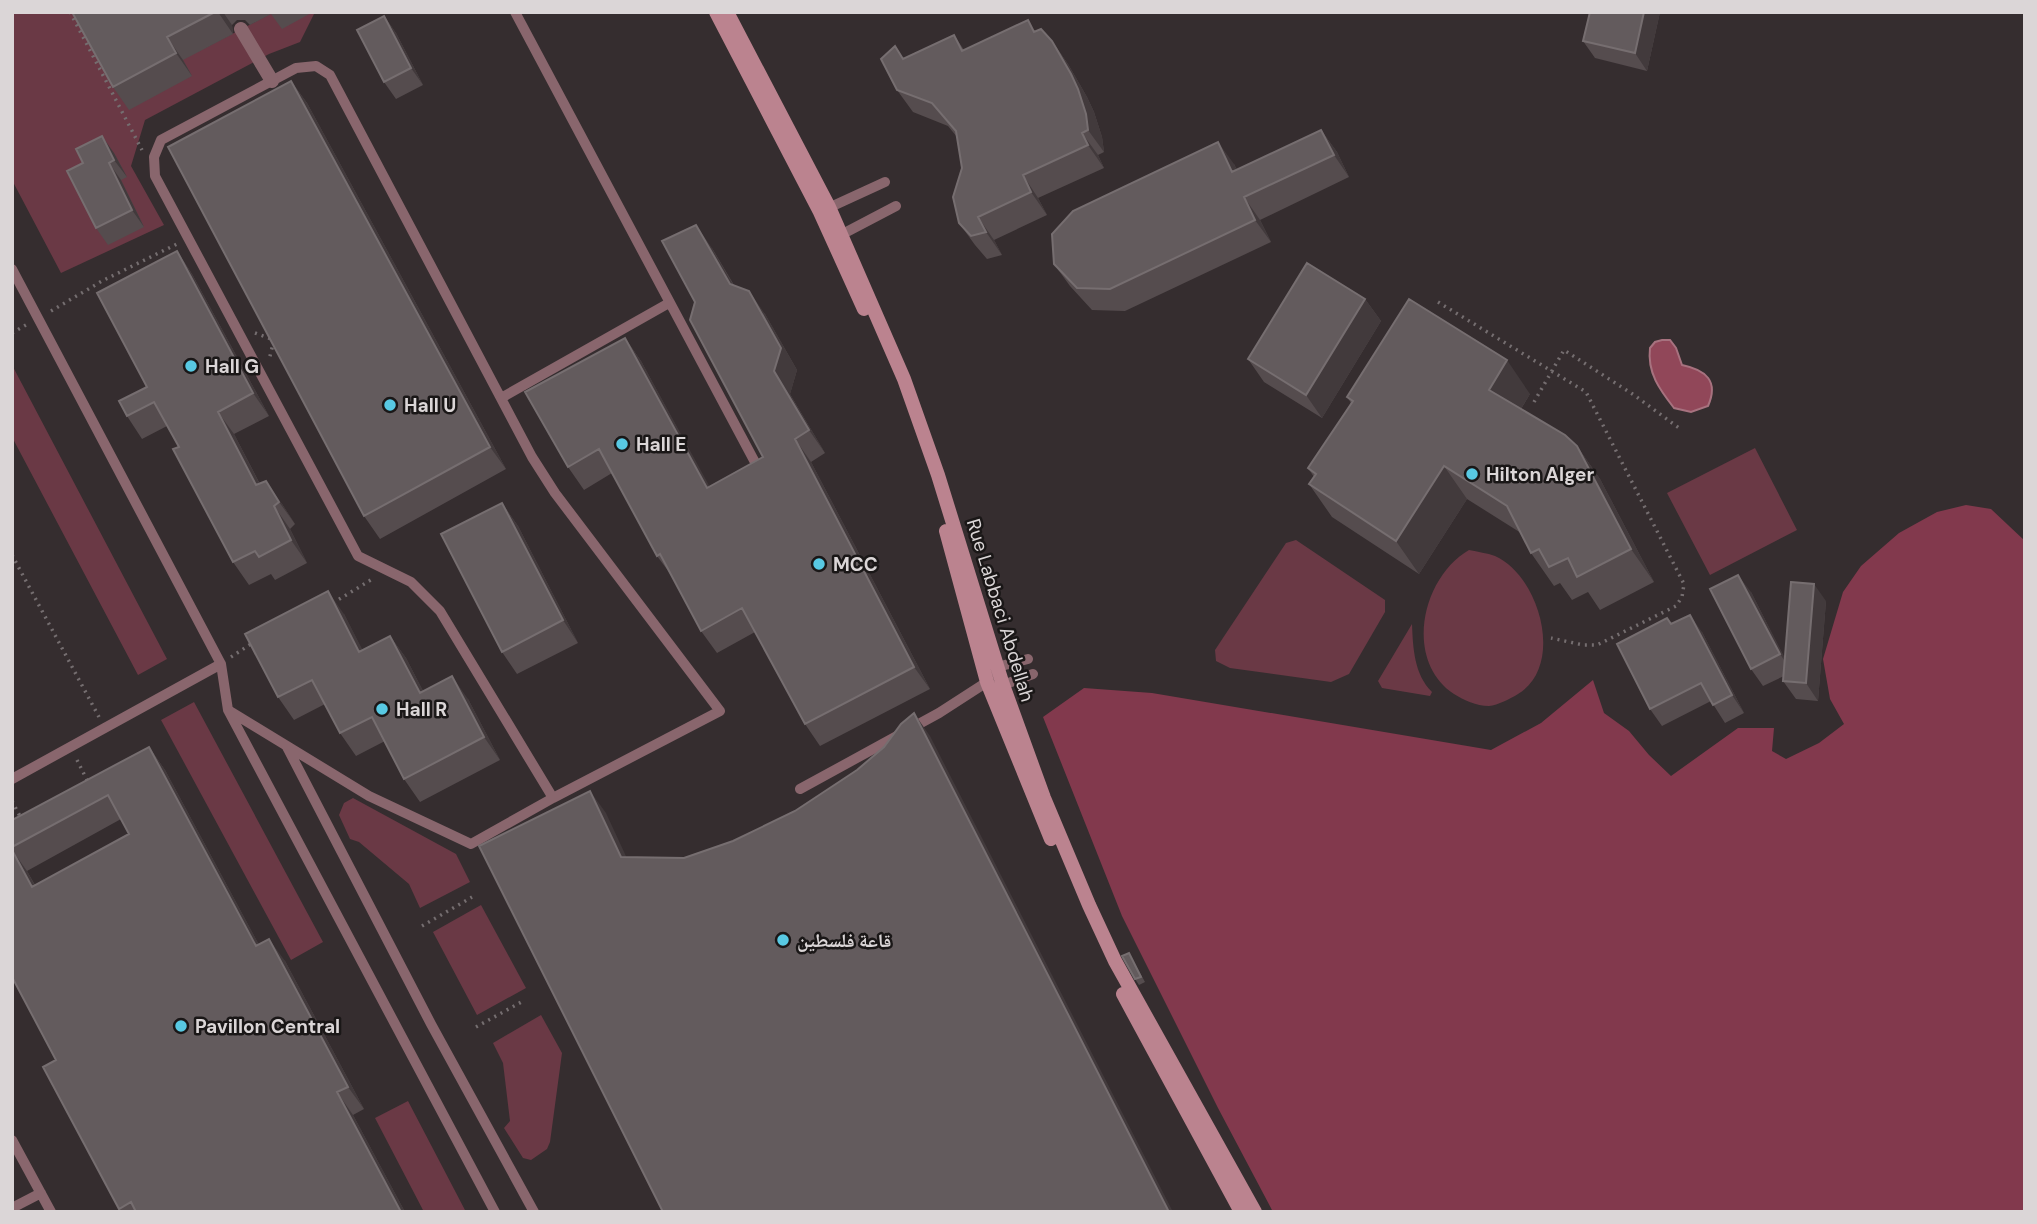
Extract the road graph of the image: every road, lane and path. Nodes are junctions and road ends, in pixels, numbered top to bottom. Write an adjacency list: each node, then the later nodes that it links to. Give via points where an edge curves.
1 (70, 12): 7 (path)
2 (515, 12): 15 (lane)
3 (716, 12): 10 (street, Rue Labbaci Abdellah)
4 (727, 12): 10 (street, Rue Labbaci Abdellah)
5 (242, 29): 6 (street)
6 (272, 81): 7 (lane, via 161,140 154,157); 19 (lane, via 296,68 316,66 330,75)
7 (155, 176): 12 (lane)
8 (885, 183): 10 (lane)
9 (896, 206): 11 (lane)
10 (824, 209): 11 (street, Rue Labbaci Abdellah)
11 (837, 237): 30 (street, Rue Labbaci Abdellah, via 889,342 923,429); 32 (street, Rue Labbaci Abdellah, via 914,433)
12 (188, 238): 16 (path); 24 (lane, via 358,556)
13 (12, 269): 16 (lane)
14 (1438, 302): 18 (path)
15 (669, 303): 19 (lane); 22 (lane)
16 (38, 318): 17 (path); 29 (lane)
17 (12, 332)
18 (1552, 371): 20 (path); 21 (path, via 1564,350); 27 (path, via 1586,392 1684,584 1676,606 1597,645)
19 (500, 398): 41 (lane, via 555,493 720,711)
20 (1534, 402)
21 (1679, 428)
22 (757, 466)
23 (12, 555): 35 (path)
24 (387, 570): 25 (path); 41 (lane, via 411,582 440,611)
25 (323, 608)
26 (264, 636): 29 (path)
27 (1551, 638)
28 (1028, 659): 30 (lane)
29 (221, 664): 34 (lane); 35 (lane)
30 (997, 667): 32 (lane); 33 (street, Rue Labbaci Abdellah)
31 (1033, 674): 33 (lane)
32 (987, 682): 33 (lane); 39 (lane); 54 (street, Rue Labbaci Abdellah, via 1081,909)
33 (1003, 685): 55 (street, Rue Labbaci Abdellah, via 1044,798 1115,961)
34 (228, 710): 36 (lane); 52 (lane)
35 (105, 728): 37 (lane)
36 (285, 745): 41 (lane, via 369,796 471,845); 53 (lane)
37 (70, 747): 38 (lane); 40 (path)
38 (12, 779)
39 (800, 789)
40 (94, 793)
41 (553, 798)
42 (12, 802): 43 (path)
43 (22, 821)
44 (472, 897): 45 (path)
45 (422, 926)
46 (525, 1000): 47 (path)
47 (476, 1027)
48 (12, 1140): 49 (lane)
49 (41, 1193): 50 (lane); 51 (lane)
50 (12, 1208)
51 (51, 1212)
52 (495, 1212)
53 (534, 1212)
54 (1241, 1212)
55 (1255, 1212)

